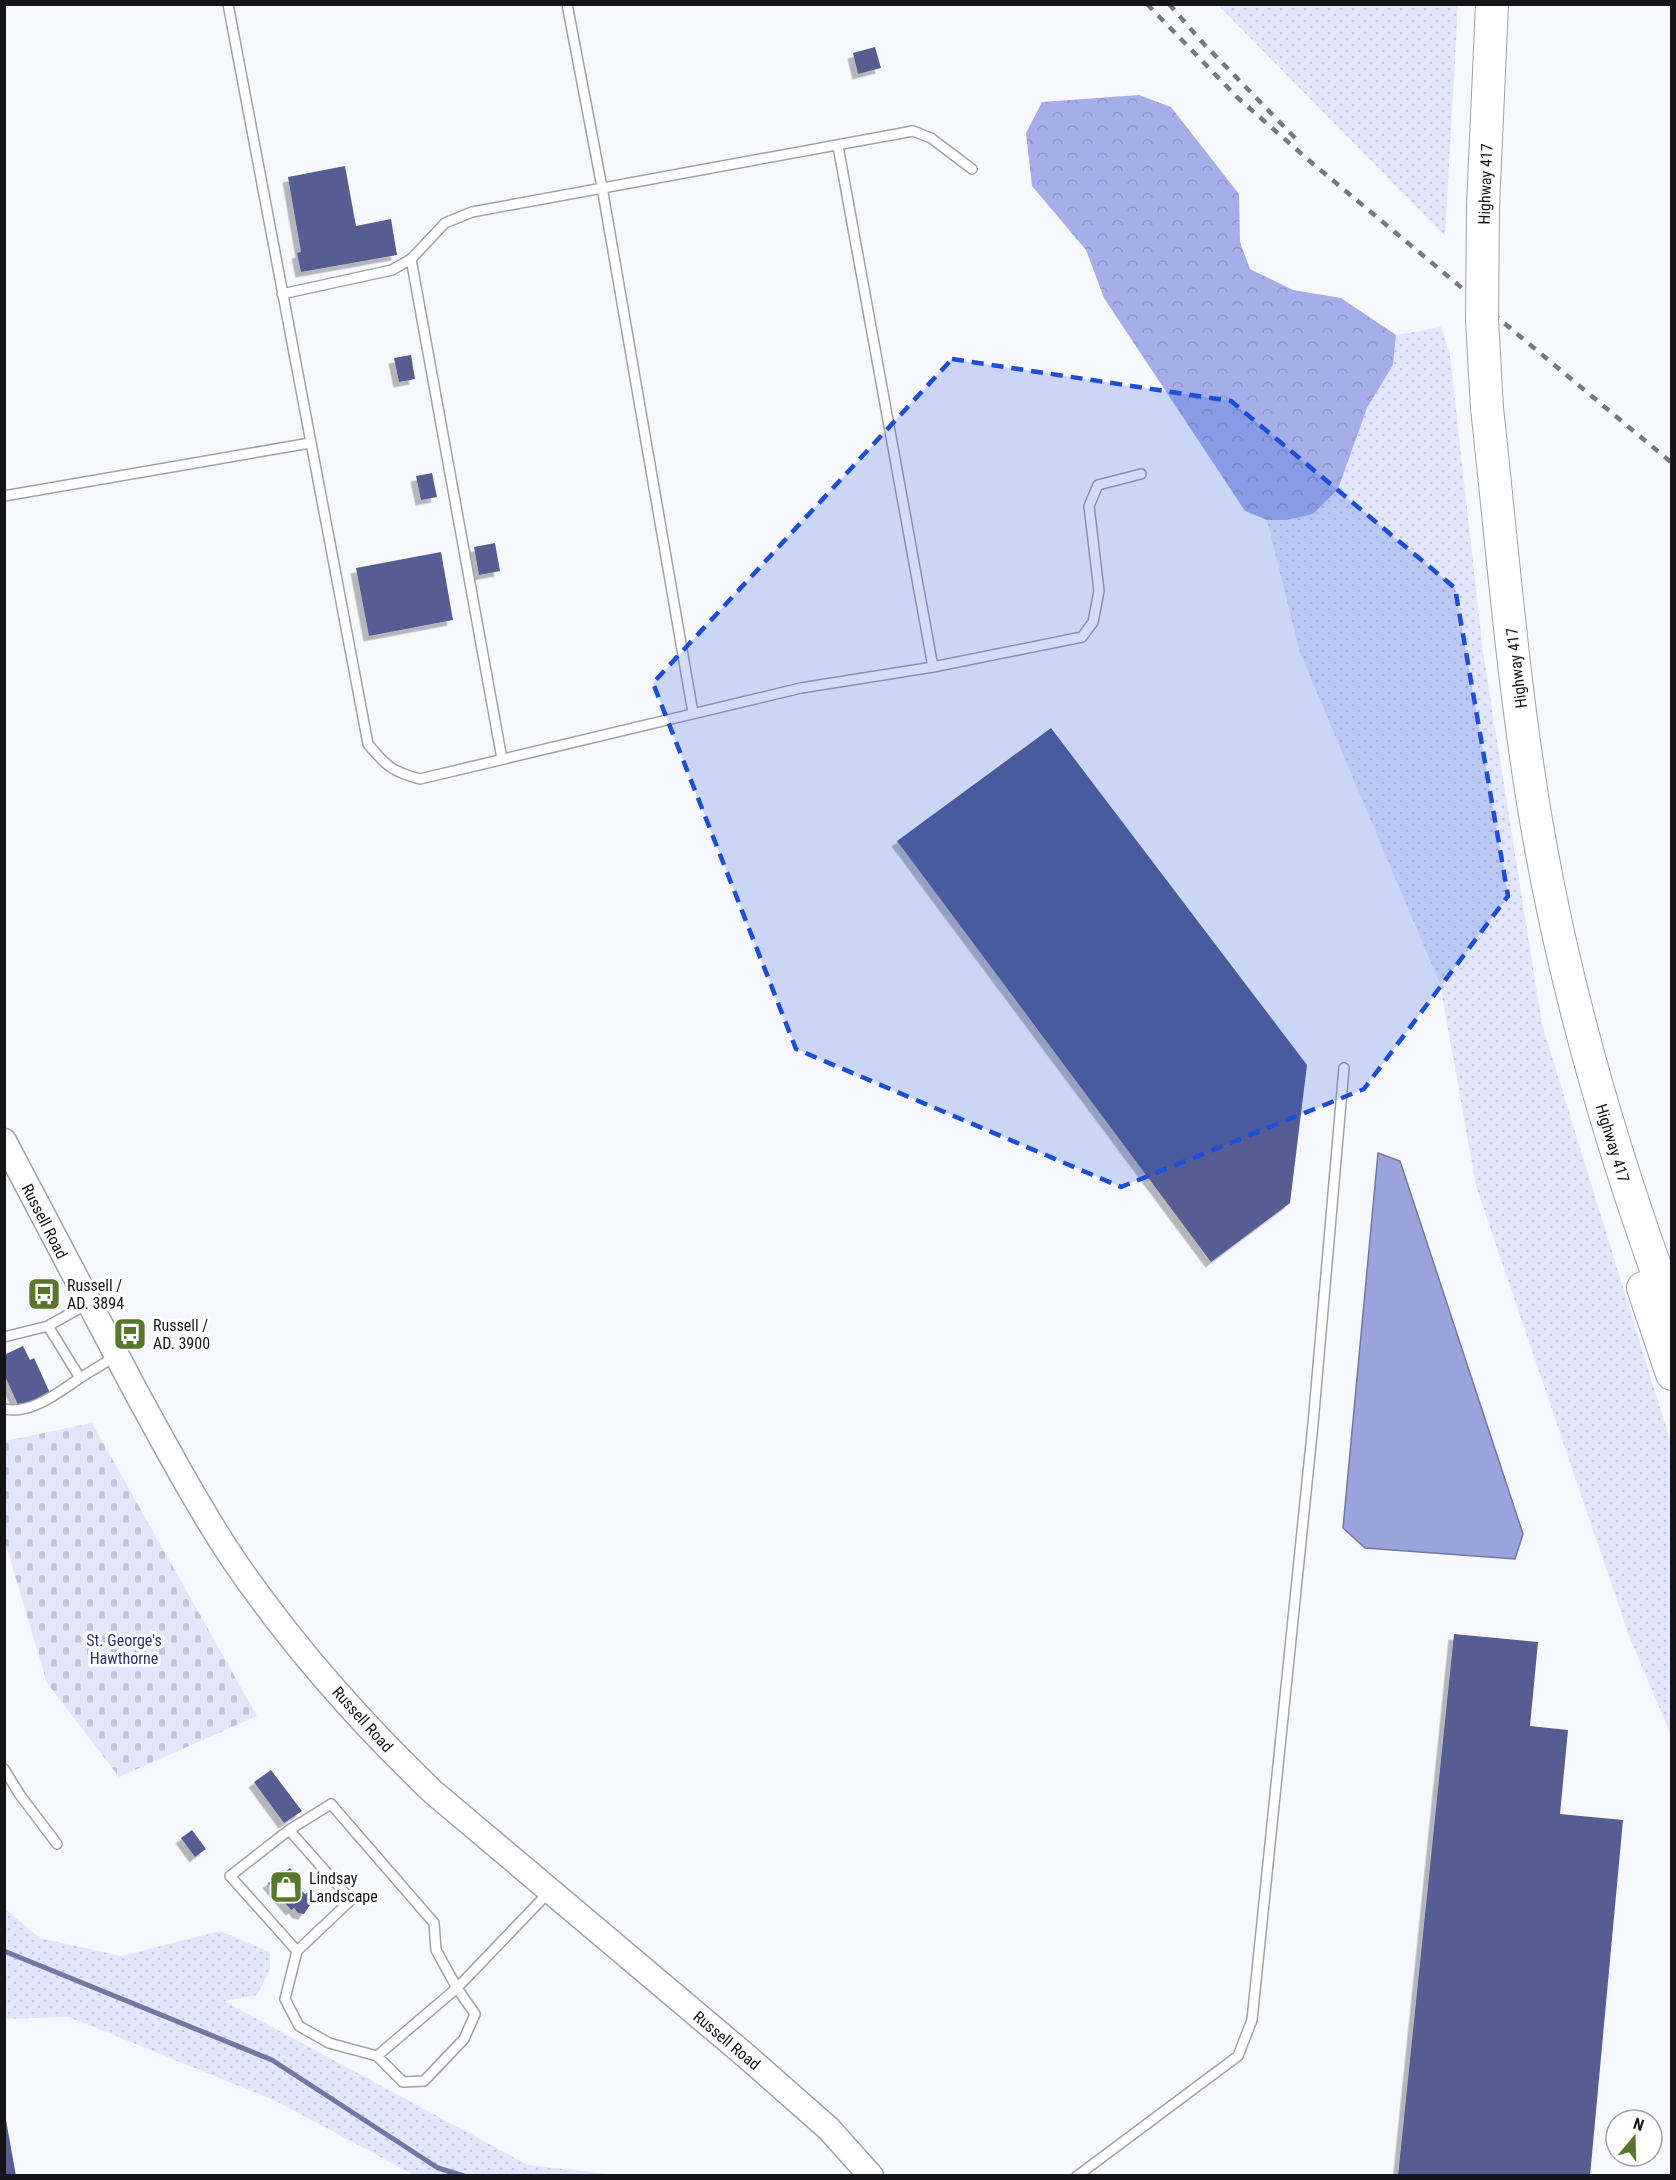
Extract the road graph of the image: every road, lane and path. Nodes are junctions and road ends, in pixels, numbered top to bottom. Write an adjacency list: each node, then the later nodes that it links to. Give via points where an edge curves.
1 (228, 4): 8 (lane)
2 (567, 4): 6 (lane)
3 (1492, 4): 16 (highway, Highway 417, bridge, via 1482,320 1487,408 1519,701 1540,842)
4 (838, 146): 5 (lane, via 913,131 931,138); 6 (lane); 12 (lane)
5 (972, 169)
6 (602, 187): 7 (lane, via 472,212 445,223); 13 (lane)
7 (411, 259): 8 (lane, via 392,270); 14 (lane)
8 (282, 294): 9 (lane)
9 (310, 443): 11 (lane); 14 (lane, via 368,744 386,766 420,779)
10 (1142, 474): 12 (lane, via 1098,485 1089,506 1100,591 1093,622 1082,637)
11 (4, 496)
12 (933, 667): 13 (lane, via 801,688)
13 (693, 713): 14 (lane)
14 (502, 759)
15 (1344, 1068): 34 (lane, via 1313,1424 1252,2019 1238,2056)
16 (1595, 1083): 19 (highway, Highway 417, via 1630,1200); 23 (highway, via 1641,1281)
17 (4, 1141): 18 (main road, Russell Road)
18 (89, 1303): 20 (lane); 22 (main road, Russell Road)
19 (1671, 1313)
20 (48, 1326): 21 (lane); 24 (lane)
21 (4, 1337)
22 (117, 1356): 24 (lane); 29 (main road, Russell Road, via 200,1508 236,1564 303,1653 408,1768)
23 (1671, 1374)
24 (80, 1378): 25 (lane, via 45,1401 15,1411)
25 (4, 1409)
26 (4, 1769): 28 (lane)
27 (289, 1830): 30 (lane, via 351,1900); 30 (lane, via 230,1876); 31 (lane, via 331,1804 434,1923 436,1950)
28 (57, 1844)
29 (550, 1891): 31 (lane); 33 (main road, Russell Road, via 821,2122)
30 (297, 1951): 32 (lane, via 285,1999 299,2026 329,2043)
31 (457, 1988): 32 (lane); 32 (lane, via 475,2014 464,2040 424,2081 403,2082)
32 (377, 2056)
33 (871, 2175)
34 (1077, 2175)

